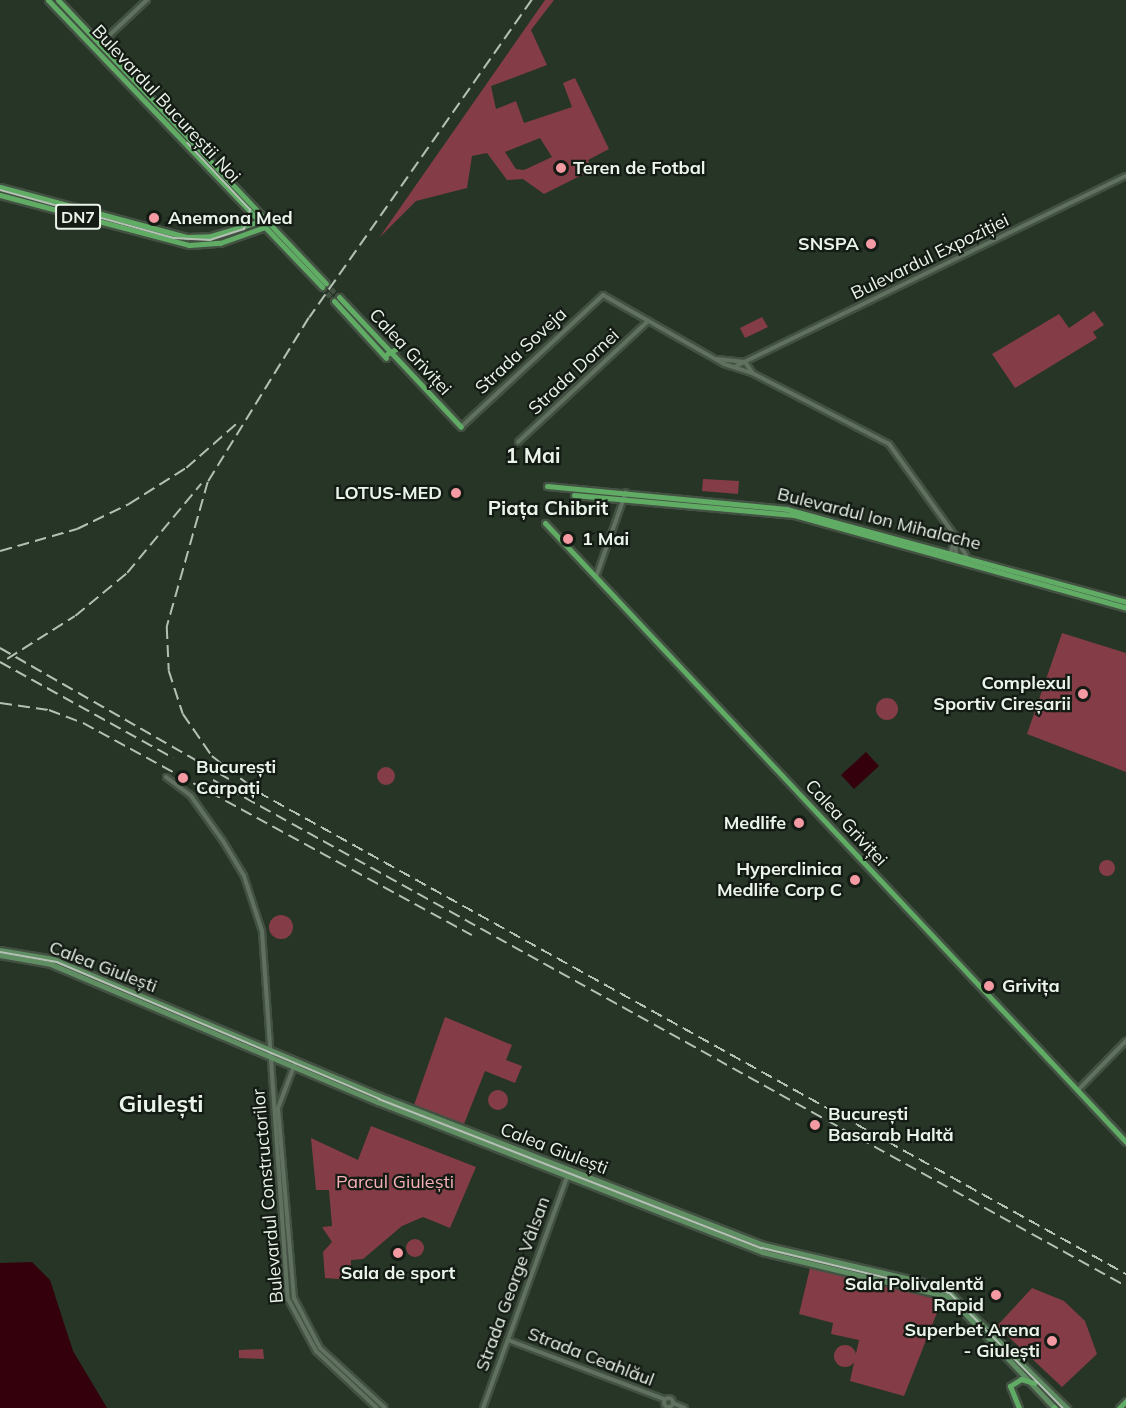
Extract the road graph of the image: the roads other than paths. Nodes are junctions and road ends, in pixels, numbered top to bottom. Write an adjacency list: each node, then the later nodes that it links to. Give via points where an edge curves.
1 (48, 0): 5 (main road, Bulevardul Bucureștii Noi)
2 (58, 0): 4 (main road, Bulevardul Bucureștii Noi)
3 (147, 0): 4 (street)
4 (100, 44): 5 (street); 10 (main road, Bulevardul Bucureștii Noi)
5 (95, 50): 9 (main road, Bulevardul Bucureștii Noi)
6 (1126, 176): 16 (street, Bulevardul Expoziției)
7 (0, 187): 9 (main road, DN7, via 181,236 212,236)
8 (0, 195): 11 (main road, DN7, via 189,245 220,243)
9 (256, 222): 10 (main road, DN7); 11 (main road, Bulevardul Bucureștii Noi)
10 (266, 222): 11 (main road, DN7); 11 (main road, via 324,285)
11 (262, 229)
12 (648, 321): 15 (street); 20 (street, Strada Soveja, via 600,295); 21 (street, Strada Dornei)
13 (396, 349): 14 (main road)
14 (388, 356): 14 (main road, Calea Griviței, via 336,299 380,352); 20 (main road, Calea Griviței)
15 (714, 359): 16 (street); 17 (street)
16 (745, 362): 17 (street, Bulevardul Expoziției); 18 (street); 19 (street)
17 (733, 367): 18 (street)
18 (745, 371): 19 (street)
19 (752, 373): 26 (street, via 894,447)
20 (461, 428)
21 (518, 442)
22 (547, 486): 24 (main road, Bulevardul Ion Mihalache)
23 (574, 495): 24 (main road, Bulevardul Ion Mihalache)
24 (625, 496): 28 (main road, Bulevardul Ion Mihalache, via 787,509); 30 (street)
25 (544, 523): 30 (main road, Calea Griviței)
26 (955, 536): 27 (street); 28 (street)
27 (958, 542): 28 (street); 29 (street)
28 (953, 556): 29 (main road, Bulevardul Ion Mihalache); 32 (main road, Bulevardul Ion Mihalache)
29 (967, 557): 31 (main road, Bulevardul Ion Mihalache)
30 (596, 578): 41 (main road, Calea Griviței)
31 (1126, 602)
32 (1126, 608)
33 (166, 777): 37 (street, Bulevardul Constructorilor, via 194,801 244,876 262,931)
34 (0, 950): 37 (main road, Calea Giulești, via 54,959)
35 (0, 955): 38 (main road, Calea Giulești, via 51,964)
36 (1126, 1041): 41 (street)
37 (270, 1050): 38 (street, Bulevardul Constructorilor); 39 (main road, Calea Giulești)
38 (270, 1057): 40 (main road, Calea Giulești); 43 (street, Bulevardul Constructorilor)
39 (296, 1060): 40 (street, Bulevardul Constructorilor); 45 (main road, Calea Giulești)
40 (293, 1067): 42 (street, Bulevardul Constructorilor); 46 (main road, Calea Giulești)
41 (1078, 1090): 44 (main road, Calea Griviței)
42 (278, 1102): 43 (street); 47 (street, Bulevardul Constructorilor)
43 (273, 1103): 47 (street, Bulevardul Constructorilor)
44 (1126, 1143)
45 (570, 1170): 46 (street, Strada George Vâlsan); 57 (main road, Calea Giulești, via 765,1245 951,1290)
46 (568, 1176): 48 (street, Strada George Vâlsan); 49 (main road, Calea Giulești, via 764,1252 950,1297)
47 (283, 1211): 51 (street, Bulevardul Constructorilor, via 287,1292 298,1323 321,1356); 52 (street, Bulevardul Constructorilor, via 293,1291 303,1320 324,1353)
48 (507, 1340): 53 (street, Strada George Vâlsan); 54 (street, Strada Ceahlăul, via 664,1400 667,1406 673,1403)
49 (1034, 1383): 55 (main road, via 1013,1382 1012,1399); 56 (main road, Calea Giulești)
50 (1126, 1401): 58 (main road)
51 (377, 1408)
52 (385, 1408)
53 (483, 1408)
54 (685, 1408)
55 (1019, 1408)
56 (1055, 1408)
57 (1067, 1408)
58 (1119, 1408)

